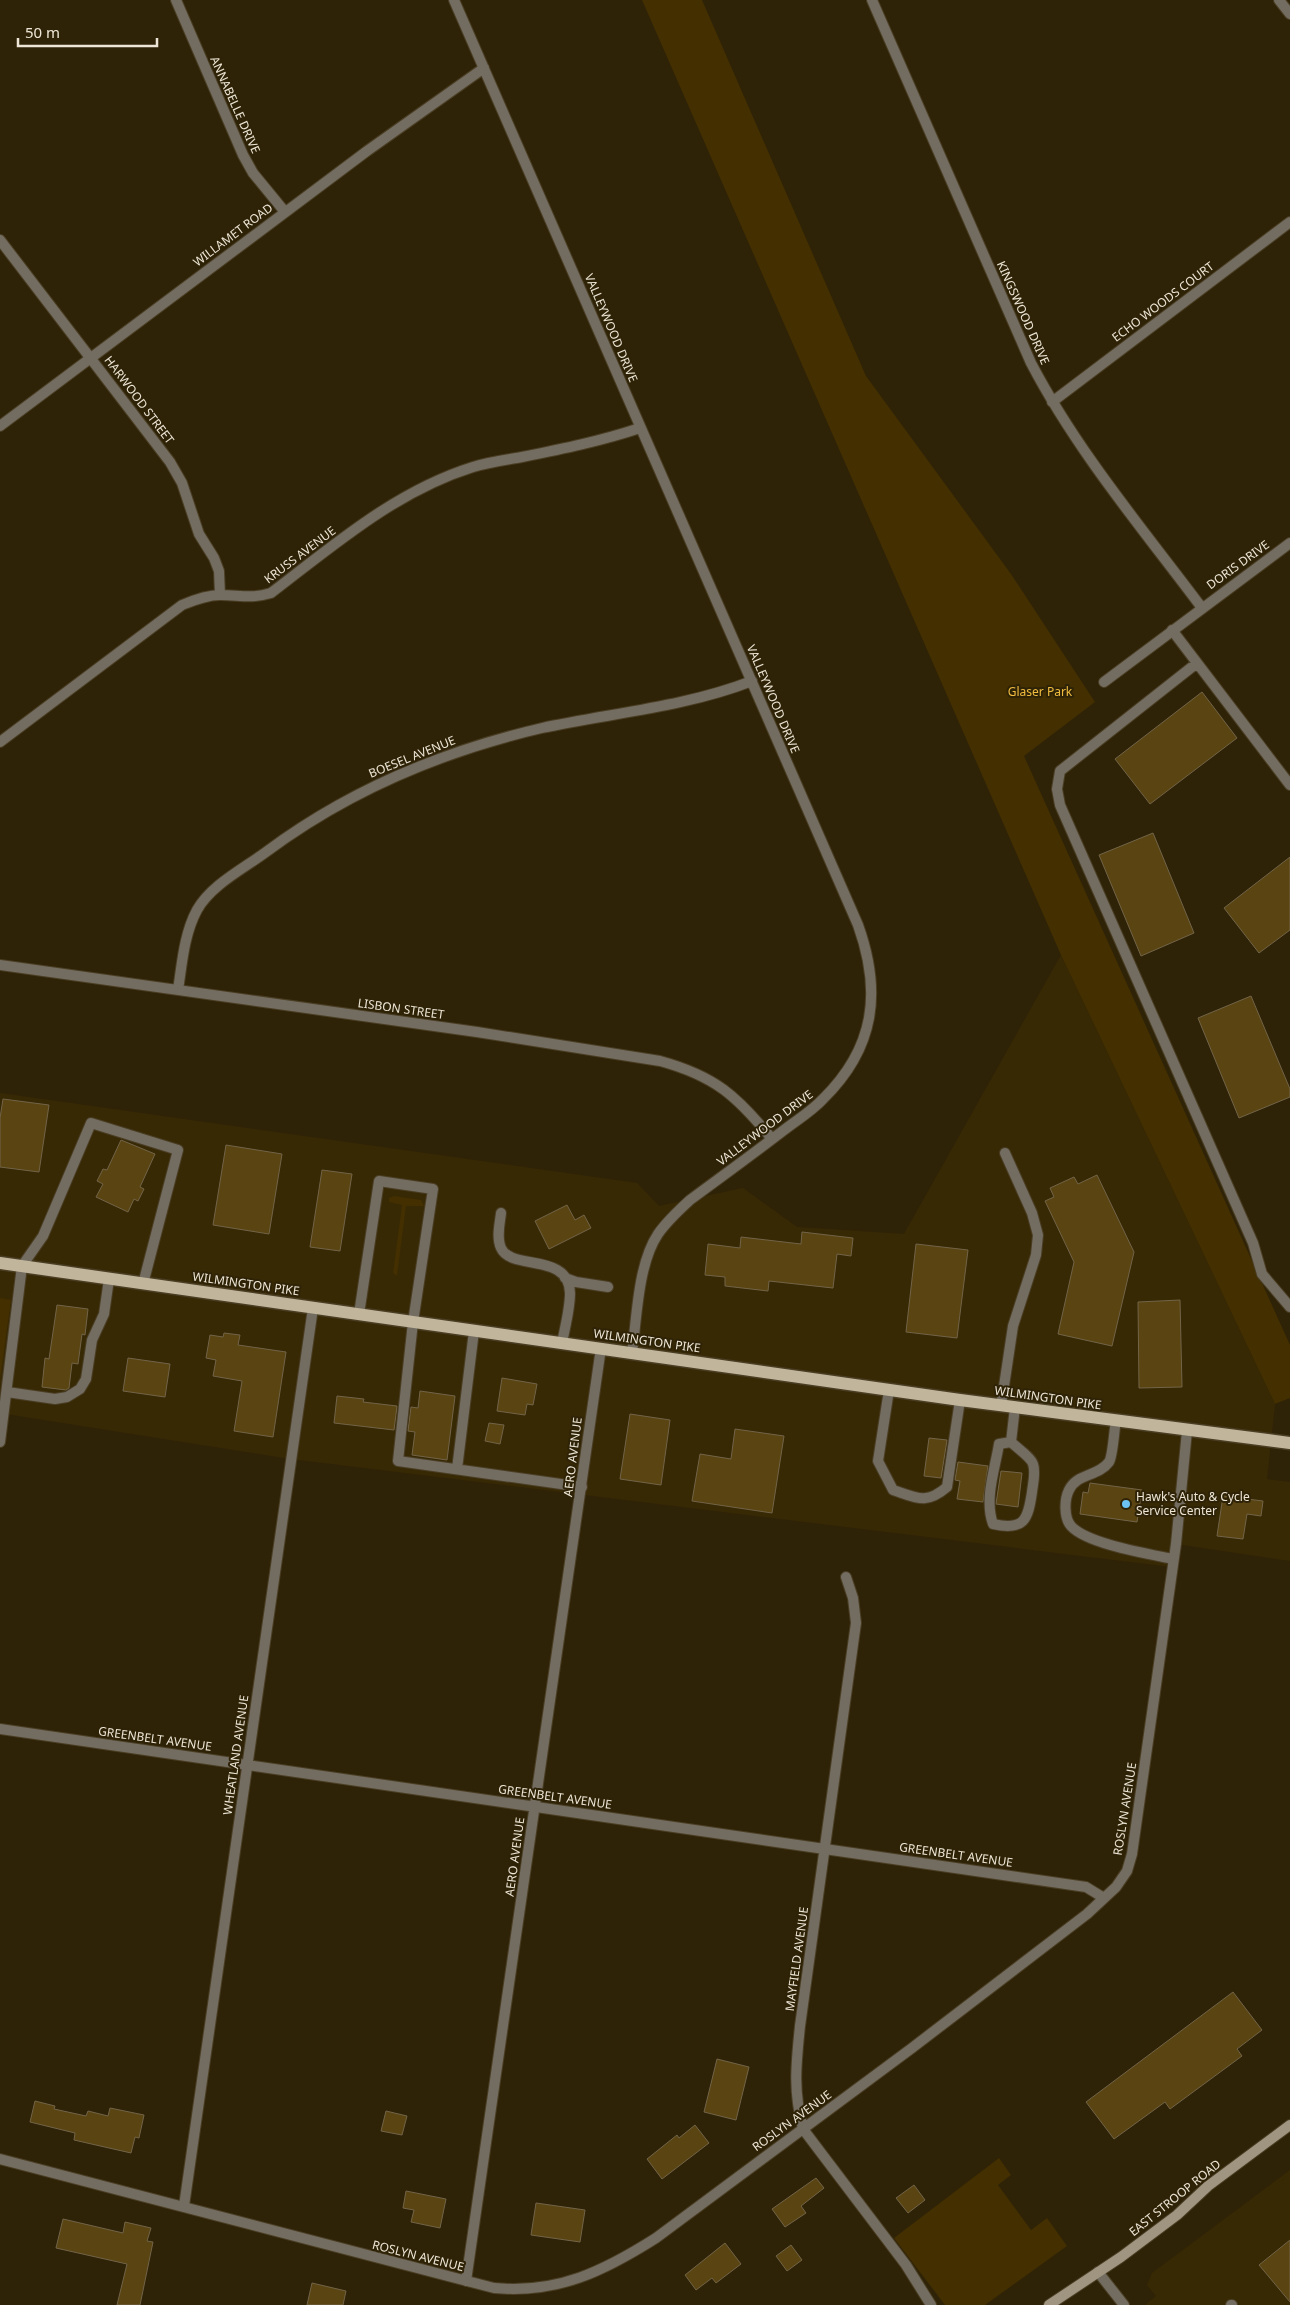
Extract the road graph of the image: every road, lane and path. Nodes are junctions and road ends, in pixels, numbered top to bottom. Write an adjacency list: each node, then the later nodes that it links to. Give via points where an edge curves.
1 (176, 0): 7 (street, ANNABELLE DRIVE, via 243,155)
2 (454, 0): 6 (street, VALLEYWOOD DRIVE)
3 (872, 0): 11 (street, KINGSWOOD DRIVE, via 1031,363)
4 (1280, 0): 5 (street)
5 (1290, 14)
6 (484, 68): 7 (street, WILLAMET ROAD); 13 (street, VALLEYWOOD DRIVE)
7 (285, 212): 10 (street, WILLAMET ROAD)
8 (1290, 222): 11 (street, ECHO WOODS COURT)
9 (0, 240): 10 (street, HARWOOD STREET)
10 (91, 358): 12 (street, WILLAMET ROAD); 15 (street, HARWOOD STREET, via 170,462 182,483 191,514 219,572)
11 (1052, 402): 16 (street, KINGSWOOD DRIVE, via 1076,441)
12 (0, 426)
13 (640, 428): 15 (street, KRUSS AVENUE, via 606,440 474,466 398,500 271,593 257,597); 19 (street, VALLEYWOOD DRIVE)
14 (1290, 543): 16 (street, DORIS DRIVE)
15 (220, 595): 21 (street, KRUSS AVENUE, via 182,605)
16 (1202, 608): 17 (street, DORIS DRIVE)
17 (1172, 630): 18 (street); 20 (street, DORIS DRIVE)
18 (1197, 663): 22 (street); 34 (street, via 1060,771 1057,789 1060,805 1254,1243 1262,1274)
19 (752, 681): 24 (street, BOESEL AVENUE, via 714,694 478,744 379,783 322,814 211,892 190,923); 25 (street, VALLEYWOOD DRIVE, via 858,925 872,974 872,1004 859,1053 843,1078 822,1100)
20 (1104, 682)
21 (0, 742)
22 (1290, 785)
23 (0, 965): 24 (street, LISBON STREET)
24 (178, 990): 25 (street, LISBON STREET, via 660,1060 709,1078 748,1110)
25 (772, 1139): 41 (street, VALLEYWOOD DRIVE, via 690,1200 658,1234 646,1260)
26 (1005, 1153): 45 (street, via 1032,1213 1038,1235 1036,1255 1013,1326)
27 (502, 1213): 31 (street, via 501,1248 509,1256 555,1267)
28 (0, 1263): 29 (main road, WILMINGTON PIKE)
29 (22, 1266): 30 (main road, WILMINGTON PIKE); 32 (street, via 43,1236 91,1123 178,1150); 43 (street)
30 (109, 1278): 32 (main road, WILMINGTON PIKE); 43 (street, via 104,1314 92,1340 86,1379 80,1389 67,1397 55,1399)
31 (565, 1278): 33 (street); 39 (street, via 570,1292)
32 (143, 1284): 35 (main road, WILMINGTON PIKE)
33 (608, 1287)
34 (1290, 1307)
35 (313, 1308): 36 (main road, WILMINGTON PIKE); 57 (street, WHEATLAND AVENUE)
36 (359, 1314): 37 (main road, WILMINGTON PIKE); 37 (street, via 379,1181 388,1182 433,1189)
37 (413, 1322): 38 (main road, WILMINGTON PIKE); 52 (street, via 398,1461)
38 (474, 1331): 39 (main road, WILMINGTON PIKE); 52 (street)
39 (562, 1343): 40 (main road, WILMINGTON PIKE)
40 (601, 1348): 41 (main road, WILMINGTON PIKE); 53 (street, AERO AVENUE)
41 (632, 1353): 42 (main road, WILMINGTON PIKE)
42 (888, 1390): 44 (main road, WILMINGTON PIKE); 44 (street, via 878,1461 893,1490 924,1500 947,1487)
43 (7, 1392): 49 (street)
44 (960, 1400): 45 (main road, WILMINGTON PIKE)
45 (1001, 1406): 46 (main road, WILMINGTON PIKE)
46 (1015, 1408): 47 (main road, WILMINGTON PIKE); 50 (street)
47 (1116, 1421): 48 (main road, WILMINGTON PIKE); 54 (street, via 1110,1461 1097,1474 1080,1478 1069,1490 1065,1513 1071,1526 1084,1535 1127,1550)
48 (1187, 1430): 51 (main road, WILMINGTON PIKE); 54 (street, ROSLYN AVENUE)
49 (0, 1442)
50 (1012, 1442): 50 (street, via 1033,1462 1034,1473 1028,1514 1022,1522 1009,1528 993,1524 989,1514 999,1444)
51 (1290, 1443)
52 (456, 1469): 53 (street)
53 (582, 1487): 58 (street, AERO AVENUE)
54 (1173, 1559): 60 (street, ROSLYN AVENUE, via 1132,1854 1116,1887)
55 (846, 1577): 59 (street, MAYFIELD AVENUE, via 856,1623)
56 (0, 1729): 57 (street, GREENBELT AVENUE)
57 (247, 1765): 58 (street, GREENBELT AVENUE); 64 (street, WHEATLAND AVENUE)
58 (535, 1807): 59 (street, GREENBELT AVENUE); 66 (street, AERO AVENUE)
59 (824, 1849): 60 (street, GREENBELT AVENUE, via 1086,1887); 62 (street, MAYFIELD AVENUE, via 795,2076 796,2103)
60 (1104, 1898): 62 (street, ROSLYN AVENUE, via 1080,1920)
61 (1290, 2125): 65 (main road, EAST STROOP ROAD, via 1208,2186 1177,2215)
62 (803, 2129): 66 (street, ROSLYN AVENUE, via 656,2238 588,2276 534,2289 500,2288); 67 (street, MAYFIELD AVENUE, via 906,2265)
63 (0, 2159): 64 (street, ROSLYN AVENUE)
64 (184, 2206): 66 (street, ROSLYN AVENUE)
65 (1098, 2272): 68 (main road, EAST STROOP ROAD); 69 (street)
66 (466, 2281)
67 (931, 2305)
68 (1049, 2305)
69 (1124, 2305)

